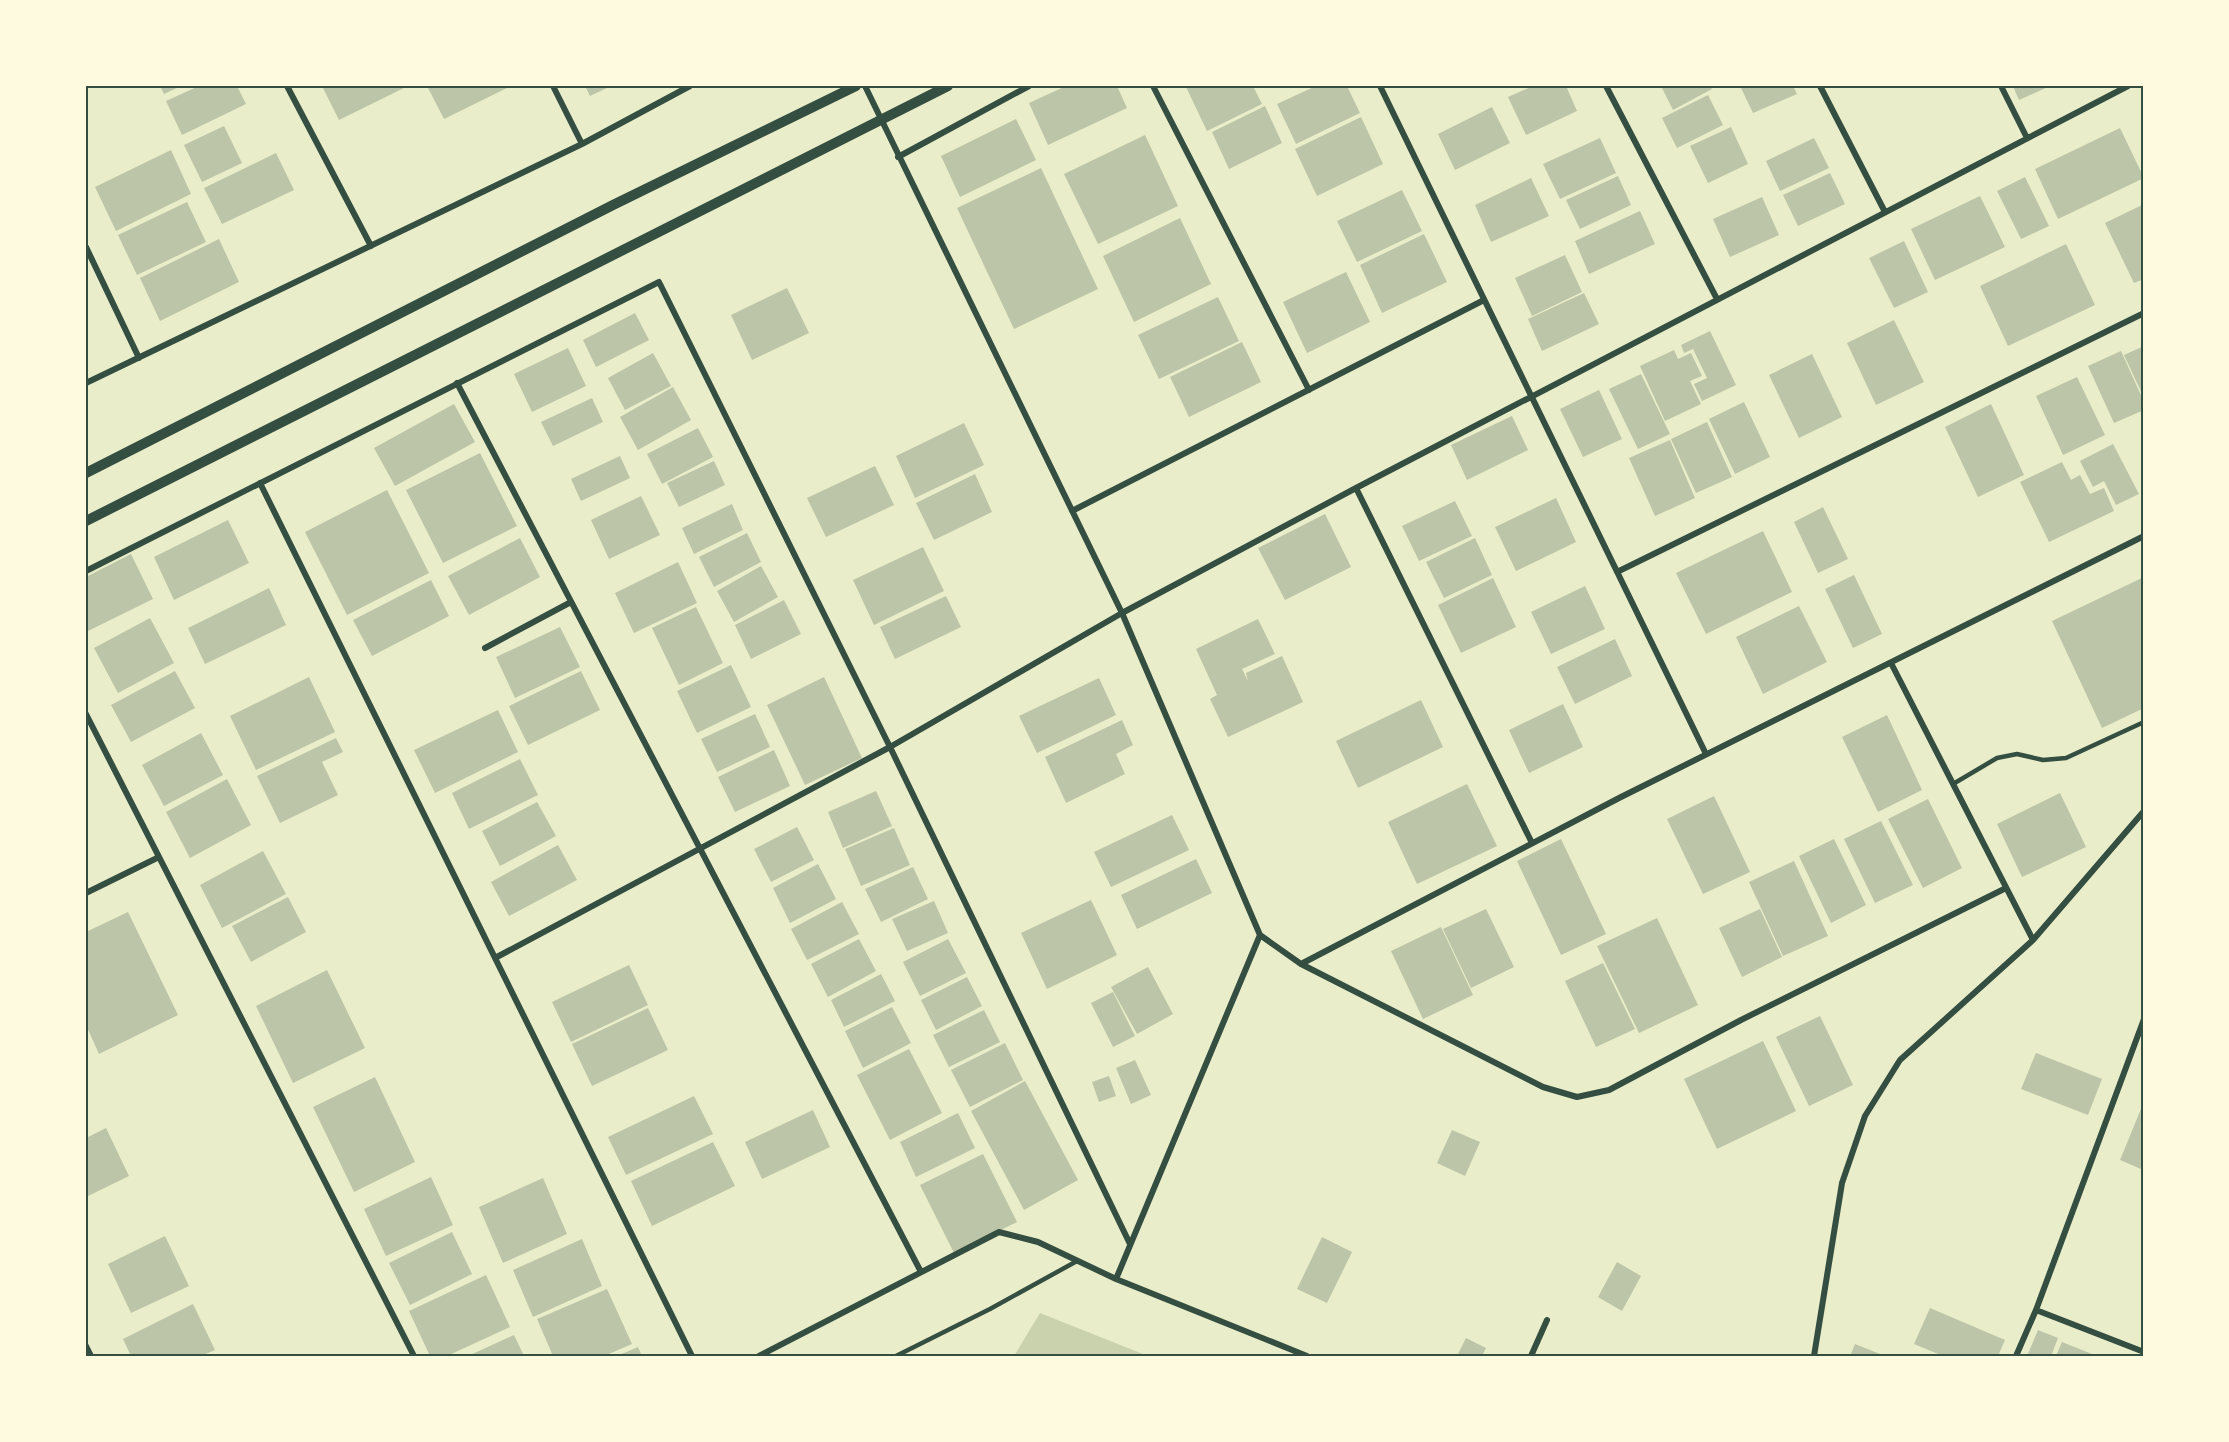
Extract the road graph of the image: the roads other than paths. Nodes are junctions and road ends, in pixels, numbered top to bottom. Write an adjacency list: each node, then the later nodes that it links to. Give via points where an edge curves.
1 (287, 86): 19 (street)
2 (553, 86): 16 (street)
3 (690, 86): 16 (street)
4 (856, 86): 29 (street)
5 (865, 86): 14 (street)
6 (948, 86): 14 (street)
7 (1029, 86): 17 (street)
8 (1153, 86): 27 (street)
9 (1380, 86): 22 (street)
10 (1606, 86): 21 (street)
11 (1820, 86): 18 (street)
12 (2001, 86): 15 (street)
13 (2128, 86): 15 (street)
14 (881, 121): 17 (street); 33 (street)
15 (2027, 138): 18 (street)
16 (582, 144): 19 (street)
17 (898, 157): 32 (street)
18 (1885, 212): 21 (street)
19 (371, 246): 24 (street)
20 (86, 247): 24 (street)
21 (1717, 299): 28 (street)
22 (1484, 300): 27 (street); 28 (street)
23 (2144, 313): 36 (street)
24 (139, 358): 25 (street)
25 (86, 383)
26 (457, 383): 30 (street); 37 (street); 43 (street, via 659,282)
27 (1309, 390): 32 (street)
28 (1532, 396): 31 (street); 36 (street)
29 (86, 472)
30 (261, 483): 35 (street); 54 (street)
31 (1356, 488): 38 (street); 47 (street)
32 (1072, 511): 38 (street)
33 (86, 521)
34 (2144, 536): 40 (street)
35 (86, 571)
36 (1617, 572): 44 (street)
37 (571, 602): 39 (street); 48 (street)
38 (1122, 613): 43 (street); 52 (street)
39 (485, 648)
40 (1891, 663): 44 (street); 45 (street)
41 (86, 714): 49 (street)
42 (2144, 722): 45 (lane, via 2066,758 2043,760 2017,754 1998,758)
43 (890, 747): 48 (street); 57 (street)
44 (1706, 754): 47 (street)
45 (1953, 784): 50 (street)
46 (2144, 811): 53 (street)
47 (1532, 843): 55 (street)
48 (700, 849): 54 (street); 59 (street)
49 (159, 857): 51 (street); 66 (street)
50 (2006, 888): 53 (street); 55 (street, via 1609,1090 1577,1097 1544,1087)
51 (86, 893)
52 (1260, 935): 55 (street); 57 (street)
53 (2033, 940): 72 (street, via 1900,1060 1865,1116 1842,1183)
54 (495, 958): 67 (street)
55 (1301, 964)
56 (2144, 1019): 61 (street)
57 (1130, 1244): 60 (street)
58 (1077, 1260): 59 (street, via 1038,1242 999,1232); 60 (street); 69 (lane)
59 (921, 1272): 68 (street)
60 (1116, 1279): 70 (street)
61 (2036, 1310): 64 (street); 73 (street)
62 (1547, 1320): 71 (street)
63 (86, 1346): 65 (street)
64 (2144, 1352)
65 (91, 1356)
66 (414, 1356)
67 (692, 1356)
68 (759, 1356)
69 (897, 1356)
70 (1307, 1356)
71 (1531, 1356)
72 (1814, 1356)
73 (2016, 1356)

